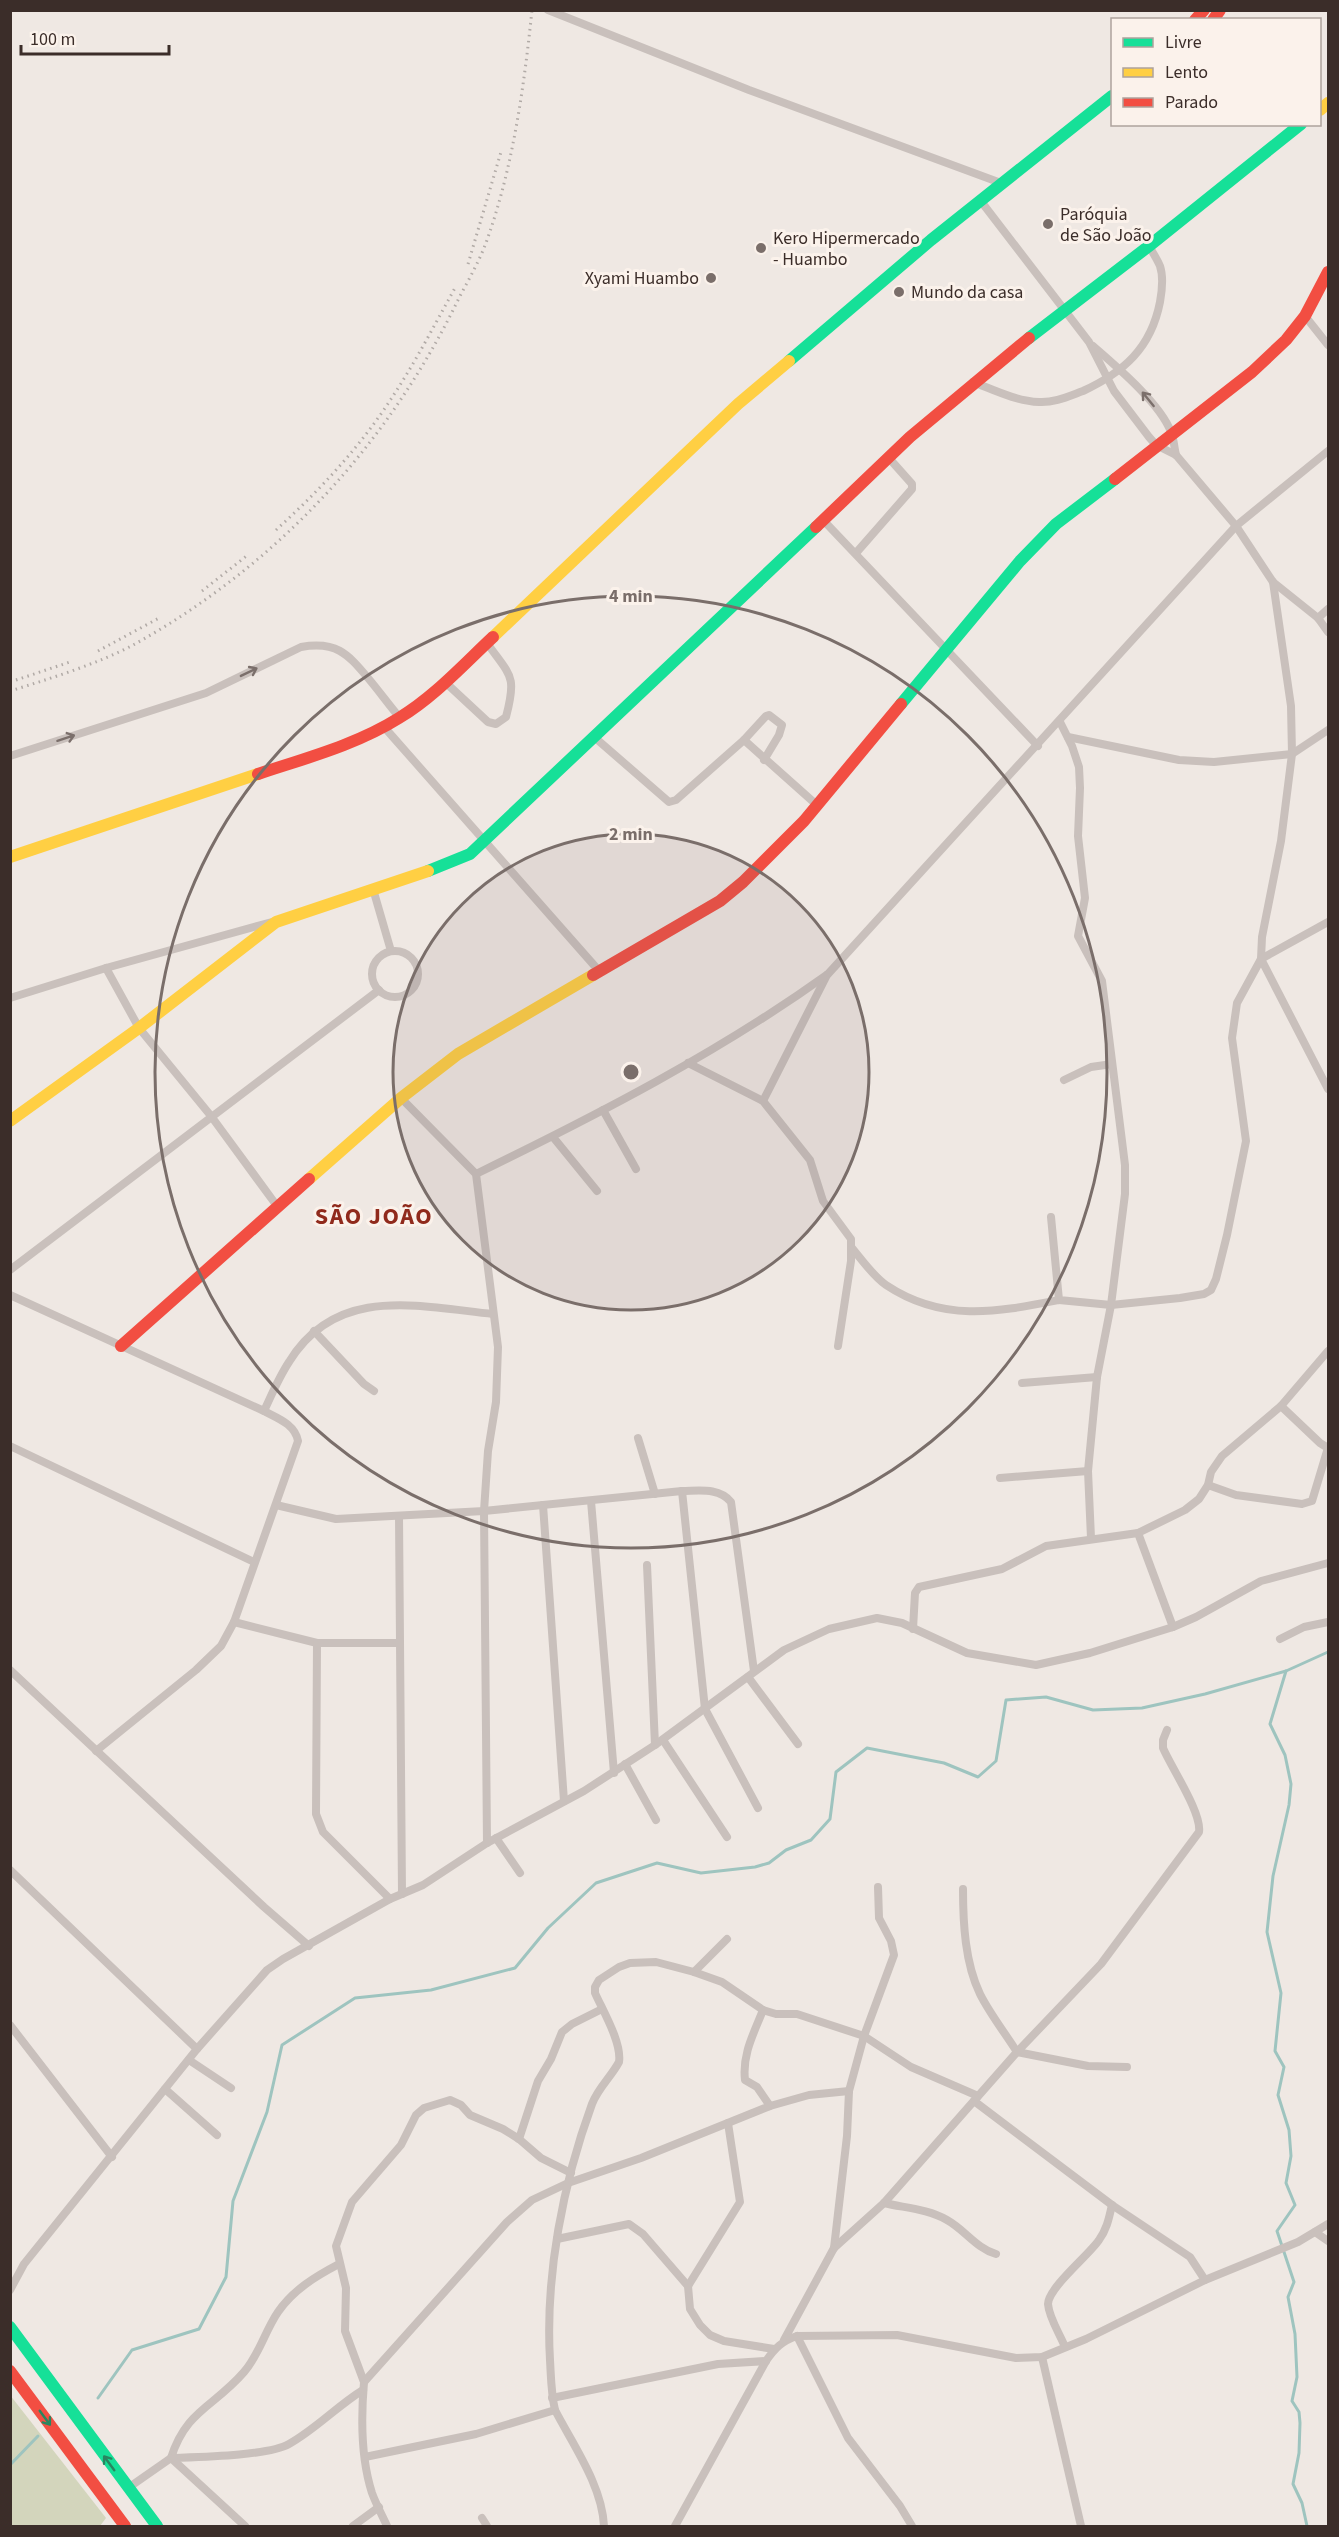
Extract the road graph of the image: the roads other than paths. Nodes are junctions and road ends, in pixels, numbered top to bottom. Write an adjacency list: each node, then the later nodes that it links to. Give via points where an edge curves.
1 (548, 10): 4 (street, via 749,90)
2 (1111, 98): 4 (street)
3 (1299, 126): 6 (street)
4 (1001, 183): 5 (street)
5 (980, 200): 8 (street); 27 (street, via 738,404)
6 (1149, 246): 8 (street); 12 (street, via 1161,267 1163,287 1157,315 1148,339)
7 (1329, 272): 9 (street)
8 (1065, 309): 10 (street); 14 (street)
9 (1305, 316): 11 (street); 15 (street, via 1252,372)
10 (1089, 342): 12 (street); 13 (street)
11 (1329, 345)
12 (1120, 369): 13 (street); 15 (street, one-way to 12)
13 (1107, 380): 14 (street, via 1063,399 1039,402); 16 (street)
14 (973, 382): 19 (street)
15 (1172, 433): 16 (street); 18 (street)
16 (1156, 445): 18 (street); 28 (street, via 1056,524)
17 (1329, 451): 21 (street)
18 (1176, 455): 21 (street)
19 (888, 457): 20 (street); 22 (street, via 912,489)
20 (824, 521): 22 (street); 34 (street)
21 (1236, 526): 23 (street); 31 (street)
22 (856, 553): 28 (street)
23 (1273, 582): 25 (street); 38 (street, via 1292,706)
24 (1329, 609): 25 (street)
25 (1318, 618): 26 (street)
26 (1329, 632)
27 (487, 643): 29 (street); 29 (street, via 511,678 513,690 506,717 496,724 488,722)
28 (946, 649): 37 (street); 41 (street)
29 (446, 682): 30 (street)
30 (400, 718): 32 (street); 39 (street, one-way to 30, via 206,693 315,645 349,655)
31 (1060, 722): 35 (street); 37 (street)
32 (385, 728): 42 (street); 43 (street, via 237,783)
33 (1329, 730): 38 (street)
34 (593, 736): 36 (street, via 669,802); 42 (street)
35 (1068, 737): 38 (street, via 1202,762); 56 (street, via 1079,767 1078,836 1085,898 1078,936 1102,981)
36 (744, 740): 40 (street); 40 (street, via 766,716 782,725)
37 (1038, 746): 51 (street)
38 (1292, 754): 48 (street)
39 (10, 756)
40 (764, 760): 41 (street)
41 (818, 806): 50 (street, via 783,847 720,901)
42 (484, 841): 44 (street, via 448,866); 50 (street)
43 (10, 857)
44 (373, 889): 45 (street); 47 (street)
45 (276, 921): 49 (street); 54 (street)
46 (1329, 922): 48 (street)
47 (392, 951): 52 (street, via 375,963 372,973); 52 (street, via 412,958 418,970 416,984 400,996)
48 (1261, 959): 58 (street); 74 (street, via 1243,989 1233,1022 1246,1141 1216,1280 1204,1294)
49 (106, 968): 53 (street); 54 (street)
50 (600, 972): 59 (street, via 458,1054)
51 (828, 975): 55 (street, via 777,1011); 60 (street)
52 (379, 990): 62 (street)
53 (10, 998)
54 (139, 1028): 62 (street); 63 (street)
55 (688, 1063): 60 (street); 61 (street)
56 (1112, 1064): 57 (street, via 1084,1070); 74 (street, via 1123,1142 1125,1194)
57 (1064, 1080)
58 (1329, 1089)
59 (401, 1098): 66 (street); 68 (street)
60 (764, 1101): 70 (street, via 810,1160 823,1201 851,1239)
61 (603, 1110): 64 (street); 65 (street)
62 (211, 1116): 68 (street); 71 (street)
63 (10, 1121)
64 (553, 1137): 66 (street); 67 (street)
65 (636, 1169)
66 (476, 1174): 75 (street)
67 (597, 1191)
68 (277, 1206): 77 (street)
69 (1051, 1216): 73 (street)
70 (852, 1248): 73 (street, via 886,1285 944,1310 990,1311); 78 (street)
71 (10, 1270)
72 (10, 1295): 77 (street)
73 (1059, 1299): 74 (street)
74 (1111, 1305): 80 (street)
75 (493, 1314): 76 (street, via 384,1305 354,1309 331,1318); 95 (street, via 497,1369)
76 (314, 1331): 82 (street); 84 (street, via 290,1360)
77 (121, 1346): 84 (street)
78 (838, 1346)
79 (1329, 1351): 83 (street)
80 (1097, 1377): 81 (street); 87 (street)
81 (1022, 1383)
82 (374, 1391)
83 (1281, 1406): 89 (street, via 1222,1456); 89 (street, via 1329,1448 1312,1501 1236,1495)
84 (264, 1411): 93 (street, via 297,1433 298,1441)
85 (638, 1438): 91 (street)
86 (10, 1446): 99 (street)
87 (1088, 1471): 88 (street); 98 (street)
88 (1000, 1478)
89 (1208, 1485): 97 (street, via 1185,1510)
90 (682, 1491): 91 (street); 110 (street, via 714,1491 731,1502); 111 (street)
91 (655, 1494): 92 (street)
92 (591, 1500): 94 (street); 117 (street)
93 (276, 1505): 96 (street, via 336,1519); 99 (street)
94 (543, 1505): 95 (street); 118 (street)
95 (484, 1511): 96 (street); 123 (street)
96 (399, 1516): 108 (street)
97 (1138, 1533): 98 (street); 104 (street)
98 (1091, 1538): 105 (street, via 1046,1546 1002,1569 919,1587 915,1593)
99 (254, 1562): 102 (street)
100 (1329, 1563): 104 (street, via 1261,1581)
101 (647, 1564): 113 (street)
102 (234, 1622): 107 (street); 115 (street, via 221,1646 196,1670)
103 (1329, 1622): 106 (street)
104 (1173, 1627): 105 (street, via 1036,1665 967,1653)
105 (913, 1629): 110 (street, via 877,1618 852,1622 806,1638)
106 (1280, 1639)
107 (317, 1643): 108 (street); 129 (street, via 316,1814 323,1832)
108 (400, 1643): 128 (street)
109 (10, 1670): 115 (street)
110 (751, 1674): 111 (street); 114 (street)
111 (705, 1709): 113 (street); 119 (street)
112 (1167, 1730): 138 (street, via 1163,1748 1187,1795 1199,1832 1101,1964)
113 (659, 1743): 116 (street); 121 (street)
114 (798, 1744)
115 (96, 1751): 131 (street)
116 (624, 1764): 117 (street); 120 (street)
117 (614, 1773): 118 (street)
118 (564, 1801): 122 (street)
119 (758, 1808)
120 (656, 1820)
121 (727, 1837)
122 (496, 1838): 123 (street); 125 (street)
123 (486, 1843): 128 (street, via 423,1885)
124 (10, 1869): 137 (street)
125 (520, 1874)
126 (878, 1887): 136 (street, via 879,1917 894,1954)
127 (963, 1889): 138 (street, via 973,1975 980,1994)
128 (402, 1894): 129 (street)
129 (390, 1899): 131 (street)
130 (727, 1939): 132 (street)
131 (309, 1946): 137 (street, via 267,1970)
132 (694, 1972): 133 (street, via 656,1962 619,1967 595,1987); 134 (street, via 722,1982)
133 (602, 2009): 148 (street, via 562,2032 538,2081); 150 (street, via 620,2054 619,2062 592,2103)
134 (763, 2010): 136 (street, via 796,2014); 145 (street, via 744,2062 745,2080 757,2087)
135 (10, 2025): 149 (street)
136 (864, 2036): 143 (street); 144 (street, via 911,2067)
137 (197, 2049): 139 (street)
138 (1017, 2052): 140 (street, via 1088,2066); 144 (street)
139 (189, 2060): 141 (street); 142 (street)
140 (1127, 2067)
141 (231, 2088)
142 (165, 2089): 147 (street); 149 (street)
143 (849, 2091): 145 (street, via 809,2095); 157 (street)
144 (976, 2098): 151 (street); 152 (street)
145 (770, 2106): 146 (street)
146 (728, 2123): 150 (street, via 641,2158); 163 (street, via 740,2202)
147 (218, 2135)
148 (519, 2139): 150 (street); 160 (street, via 470,2115 450,2100 424,2108 416,2115 401,2145 352,2202 336,2246)
149 (112, 2157): 159 (street)
150 (570, 2178): 155 (street); 173 (street, via 532,2200 507,2222)
151 (884, 2203): 157 (street); 158 (street, via 938,2215 981,2248)
152 (1112, 2205): 162 (street, via 1190,2257); 168 (street, via 1099,2241 1053,2291 1048,2302)
153 (1329, 2224): 154 (street)
154 (1315, 2232): 156 (street); 162 (street)
155 (557, 2239): 163 (street, via 629,2224 643,2234); 174 (street, via 549,2337)
156 (1329, 2241)
157 (834, 2248): 167 (street)
158 (996, 2254)
159 (24, 2264): 161 (street); 164 (street)
160 (339, 2264): 173 (street, via 346,2288 345,2331); 177 (street, via 307,2283 283,2306 246,2370 191,2419)
161 (10, 2273)
162 (1205, 2280): 168 (street)
163 (688, 2286): 169 (street, via 690,2308 710,2335)
164 (10, 2290)
165 (10, 2327): 178 (street, one-way to 165)
166 (797, 2336): 167 (street); 170 (street, via 897,2335 1016,2358); 189 (street, via 849,2438)
167 (784, 2340): 169 (street)
168 (1065, 2347): 170 (street)
169 (774, 2349): 171 (street)
170 (1042, 2357): 190 (street)
171 (766, 2361): 174 (street, via 718,2364); 188 (street)
172 (10, 2371): 181 (street, one-way to 181)
173 (364, 2386): 176 (street); 177 (street, via 315,2427 282,2447)
174 (552, 2398): 175 (street)
175 (555, 2410): 176 (street, via 476,2434); 187 (street, via 593,2484)
176 (365, 2457): 179 (street)
177 (171, 2458): 178 (street); 183 (street)
178 (128, 2488): 182 (street)
179 (379, 2507): 184 (street); 185 (street)
180 (482, 2518): 186 (street)
181 (121, 2525)
182 (157, 2526)
183 (245, 2526)
184 (353, 2526)
185 (387, 2526)
186 (487, 2526)
187 (604, 2526)
188 (675, 2526)
189 (912, 2526)
190 (1081, 2526)

